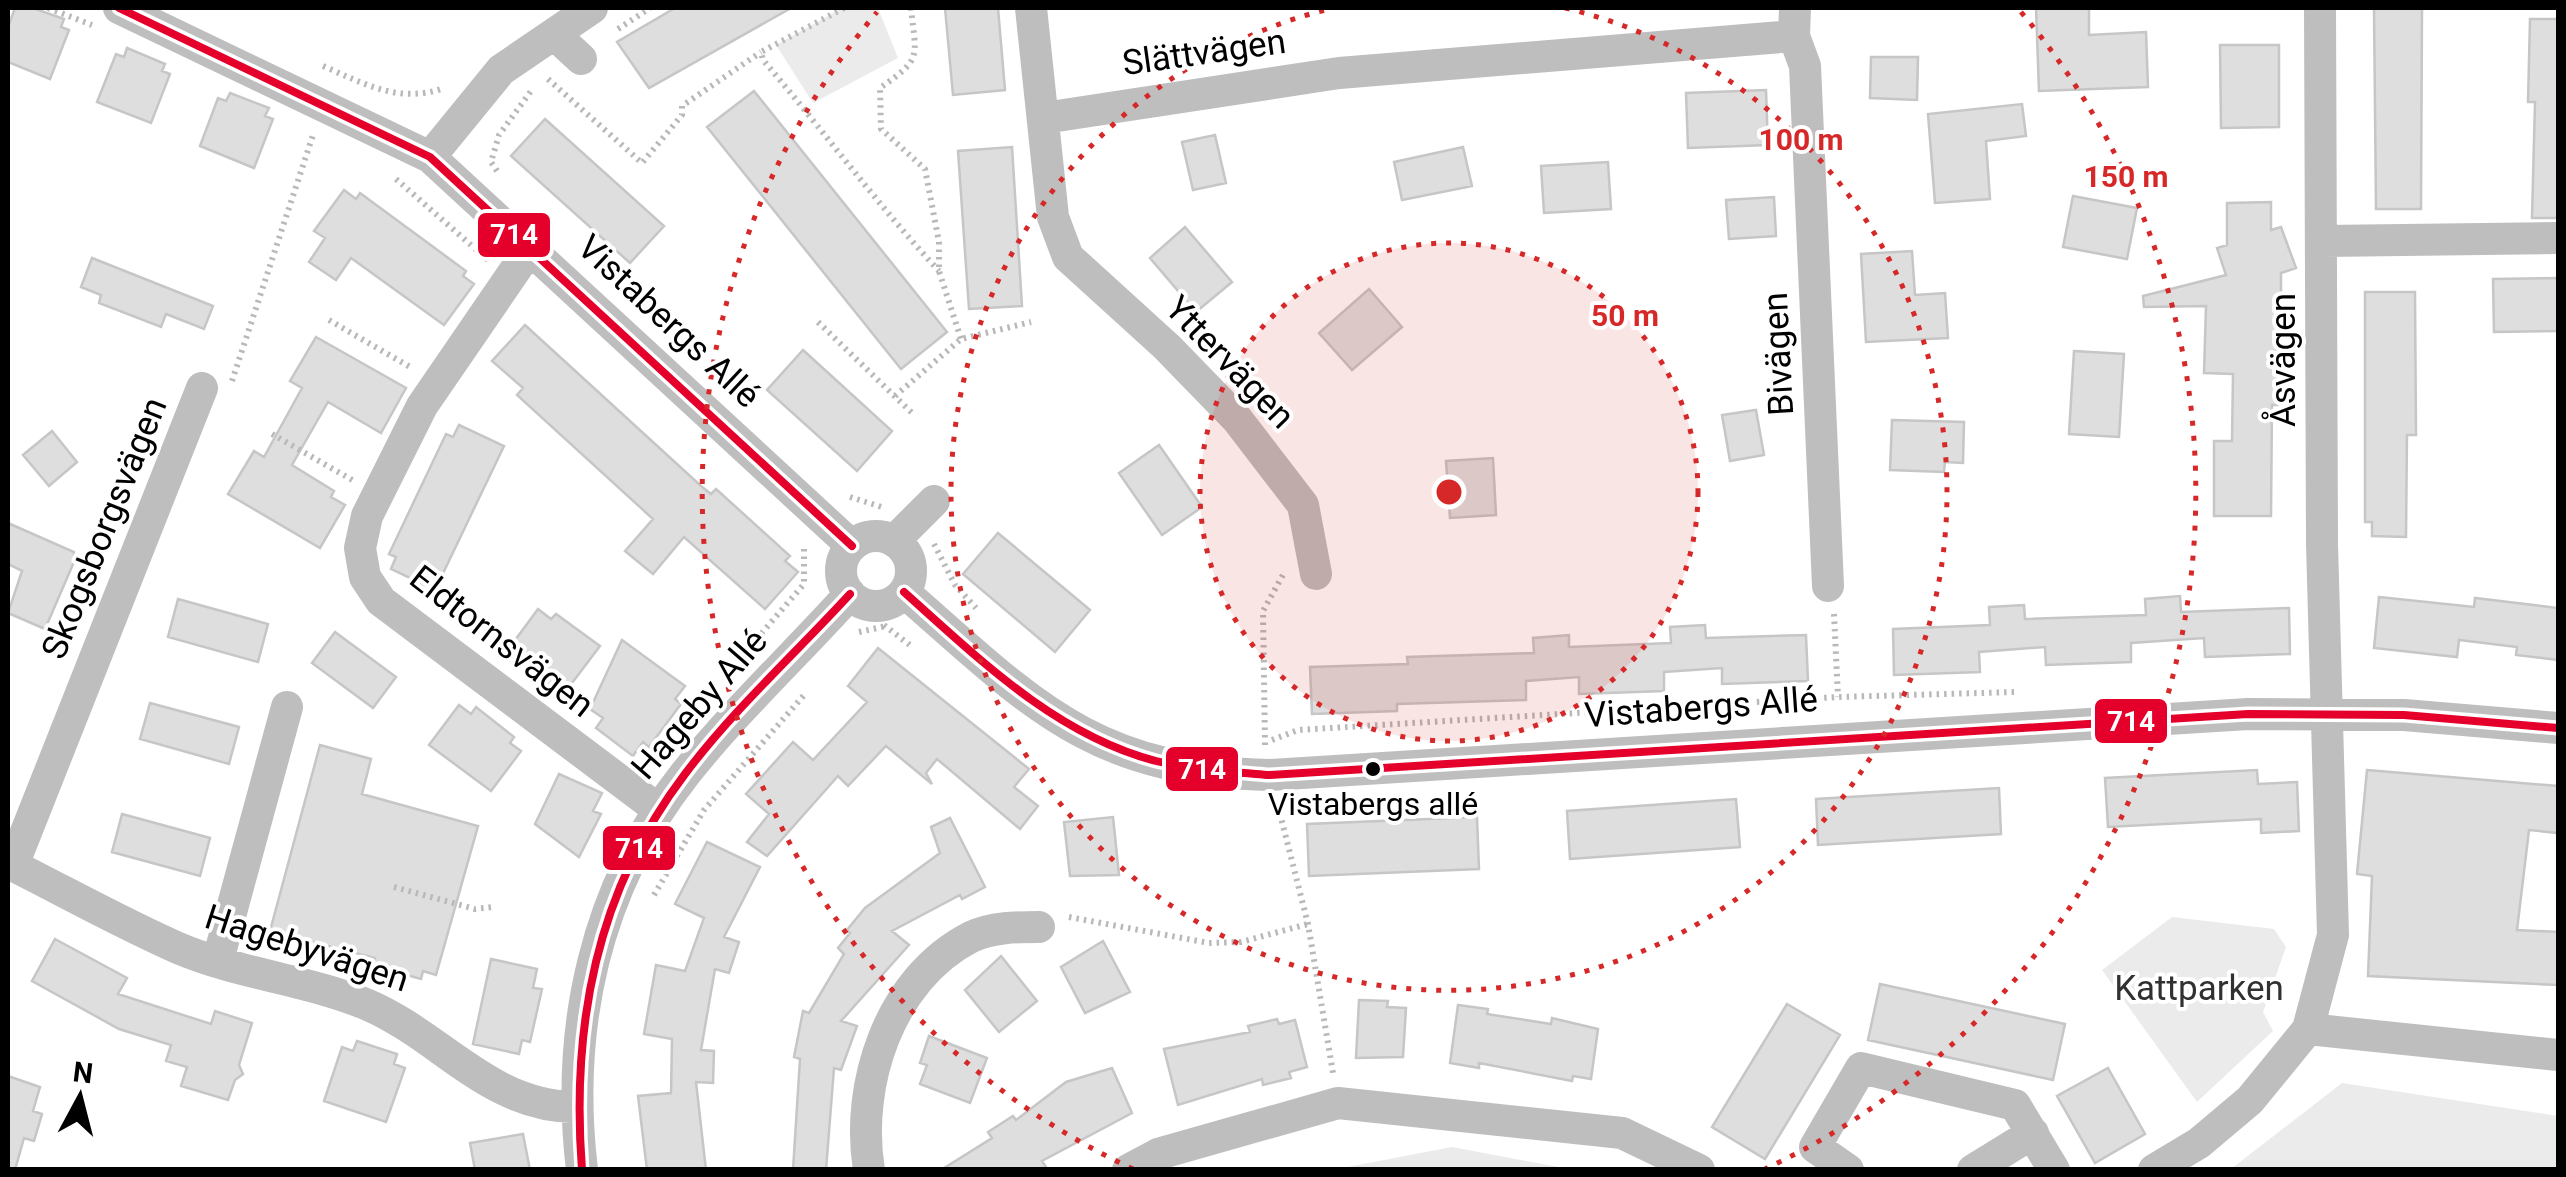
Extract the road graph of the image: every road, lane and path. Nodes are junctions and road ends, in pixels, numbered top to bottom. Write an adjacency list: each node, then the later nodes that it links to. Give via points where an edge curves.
1 (48, 8): 7 (path)
2 (592, 8): 9 (street)
3 (844, 8): 10 (path)
4 (911, 8): 25 (path, via 916,52 912,66 880,88 882,128 925,169)
5 (1031, 8): 16 (street, Yttervägen)
6 (2320, 8): 23 (street, Åsvägen)
7 (110, 18): 20 (street, Vistabergs Allé)
8 (1795, 22): 16 (street, Slättvägen, via 1339,73); 43 (street, Bivägen, via 1805,66)
9 (554, 34): 12 (street); 14 (street, via 501,70)
10 (762, 52): 13 (path, via 682,106 682,115 642,164); 25 (path, via 868,194)
11 (305, 58): 14 (path, via 387,94 422,96 447,86)
12 (580, 59)
13 (548, 79)
14 (470, 107): 19 (path); 20 (street)
15 (303, 118): 17 (path)
16 (1044, 118): 42 (street, Yttervägen, via 1053,217 1068,257 1237,419 1303,505)
17 (316, 126): 18 (path); 32 (path)
18 (330, 135)
19 (499, 135)
20 (430, 156): 24 (street, Vistabergs Allé)
21 (389, 173): 26 (path)
22 (2558, 238): 23 (street)
23 (2324, 241): 51 (street, Åsvägen)
24 (531, 247): 26 (street, Eldtornsvägen); 40 (street, Vistabergs Allé)
25 (939, 271): 30 (path)
26 (510, 278): 31 (street, Eldtornsvägen)
27 (328, 320): 31 (path)
28 (818, 322): 33 (path)
29 (1031, 322): 30 (path)
30 (961, 339): 33 (path)
31 (436, 383): 36 (street, Eldtornsvägen)
32 (215, 391): 55 (street, Skogsborgsvägen)
33 (895, 396): 34 (path)
34 (912, 413)
35 (272, 434): 36 (path)
36 (376, 494): 54 (street, Eldtornsvägen, via 360,548 366,577 381,601)
37 (934, 501): 39 (street)
38 (791, 536): 41 (path)
39 (894, 540): 40 (street, via 872,536); 44 (street, via 911,563)
40 (852, 546): 45 (street, via 842,576)
41 (805, 549)
42 (1316, 574): 53 (path, via 1292,562 1263,611)
43 (1828, 586): 49 (path)
44 (904, 592): 45 (street, via 883,606); 53 (street, Vistabergs Allé, via 1021,695 1074,729 1148,760 1222,774)
45 (850, 594): 54 (street, Hageby Allé)
46 (910, 628): 47 (path, via 884,626)
47 (851, 641)
48 (812, 686): 57 (path, via 704,810)
49 (1838, 697)
50 (287, 706): 61 (street)
51 (2328, 713): 52 (street, Vistabergs Allé); 53 (street, Vistabergs Allé); 62 (street, Åsvägen, via 2332,935)
52 (2558, 728)
53 (1267, 759): 59 (path)
54 (659, 810): 65 (street, Hageby Allé, via 617,888 590,965 576,1055)
55 (10, 864): 61 (street, Hagebyvägen, via 180,948)
56 (394, 888): 58 (path)
57 (649, 903)
58 (493, 907)
59 (1308, 924): 60 (path, via 1241,942 1209,943 1086,917); 64 (path)
60 (1039, 927): 68 (street, via 972,936 943,957 893,1018 866,1095)
61 (218, 960): 65 (street, Hagebyvägen, via 364,1004 415,1027 478,1078 515,1096 544,1106)
62 (2308, 1028): 63 (street); 74 (street, via 2250,1100)
63 (2558, 1056)
64 (1338, 1103): 69 (street, via 1158,1154); 70 (street, via 1622,1133)
65 (576, 1106): 67 (street, Hageby Allé)
66 (2034, 1134): 71 (street, via 2015,1106 1861,1068 1814,1147); 72 (street); 73 (street)
67 (582, 1170)
68 (869, 1170)
69 (1128, 1170)
70 (1699, 1170)
71 (1848, 1170)
72 (1973, 1170)
73 (2054, 1170)
74 (2154, 1170)

